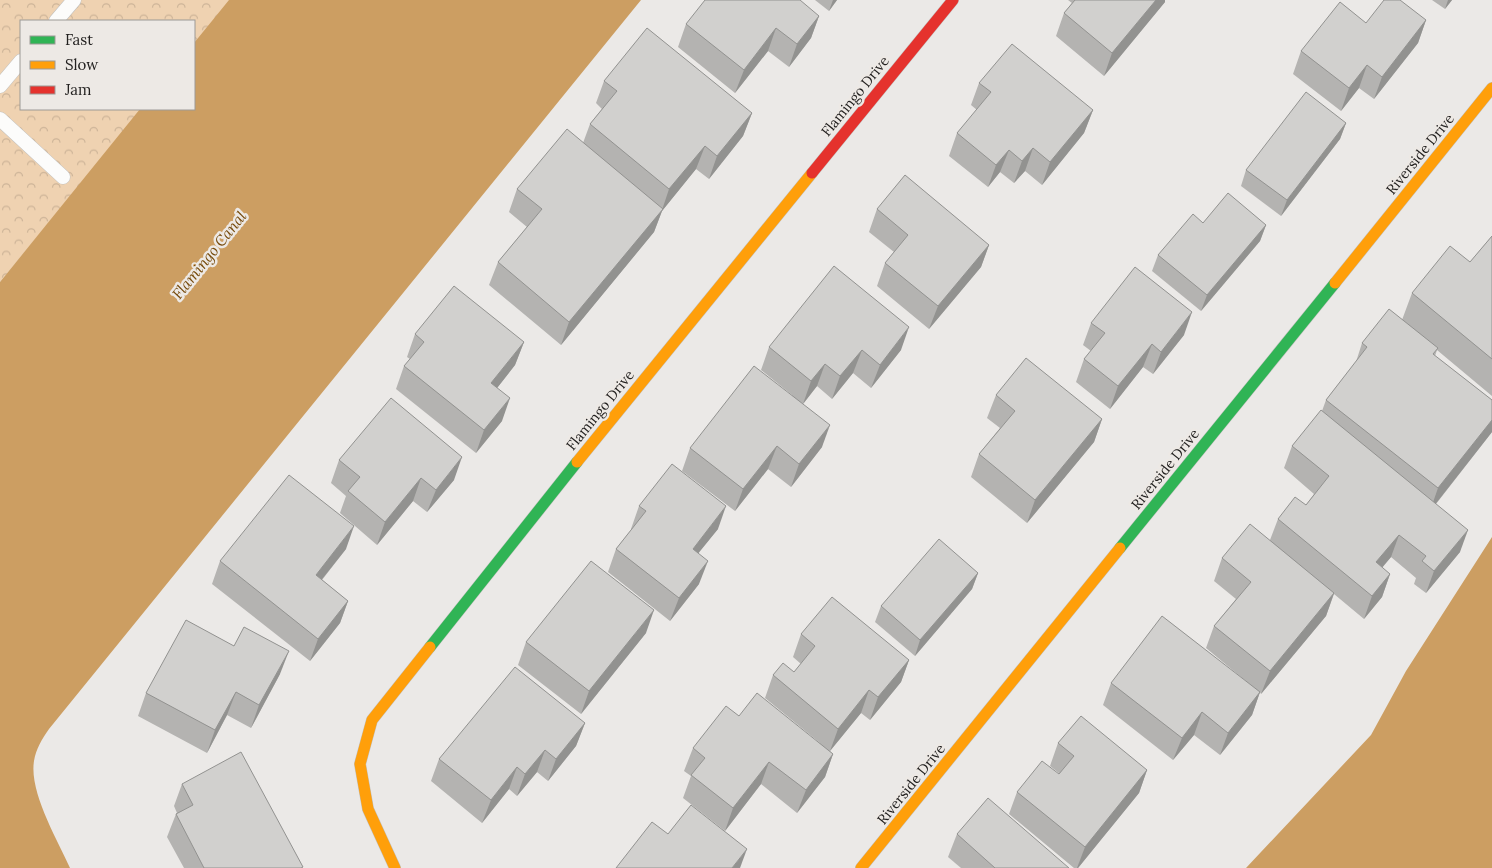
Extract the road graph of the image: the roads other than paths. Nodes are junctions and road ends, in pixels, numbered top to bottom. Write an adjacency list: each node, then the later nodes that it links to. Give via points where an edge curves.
1 (74, 0): 3 (lane)
2 (953, 0): 9 (street, Flamingo Drive, via 614,415 372,720 360,764 368,809)
3 (57, 20)
4 (20, 62): 5 (lane)
5 (0, 86)
6 (1492, 88): 10 (street, Riverside Drive)
7 (0, 118): 8 (lane)
8 (63, 177)
9 (395, 868)
10 (861, 868)

